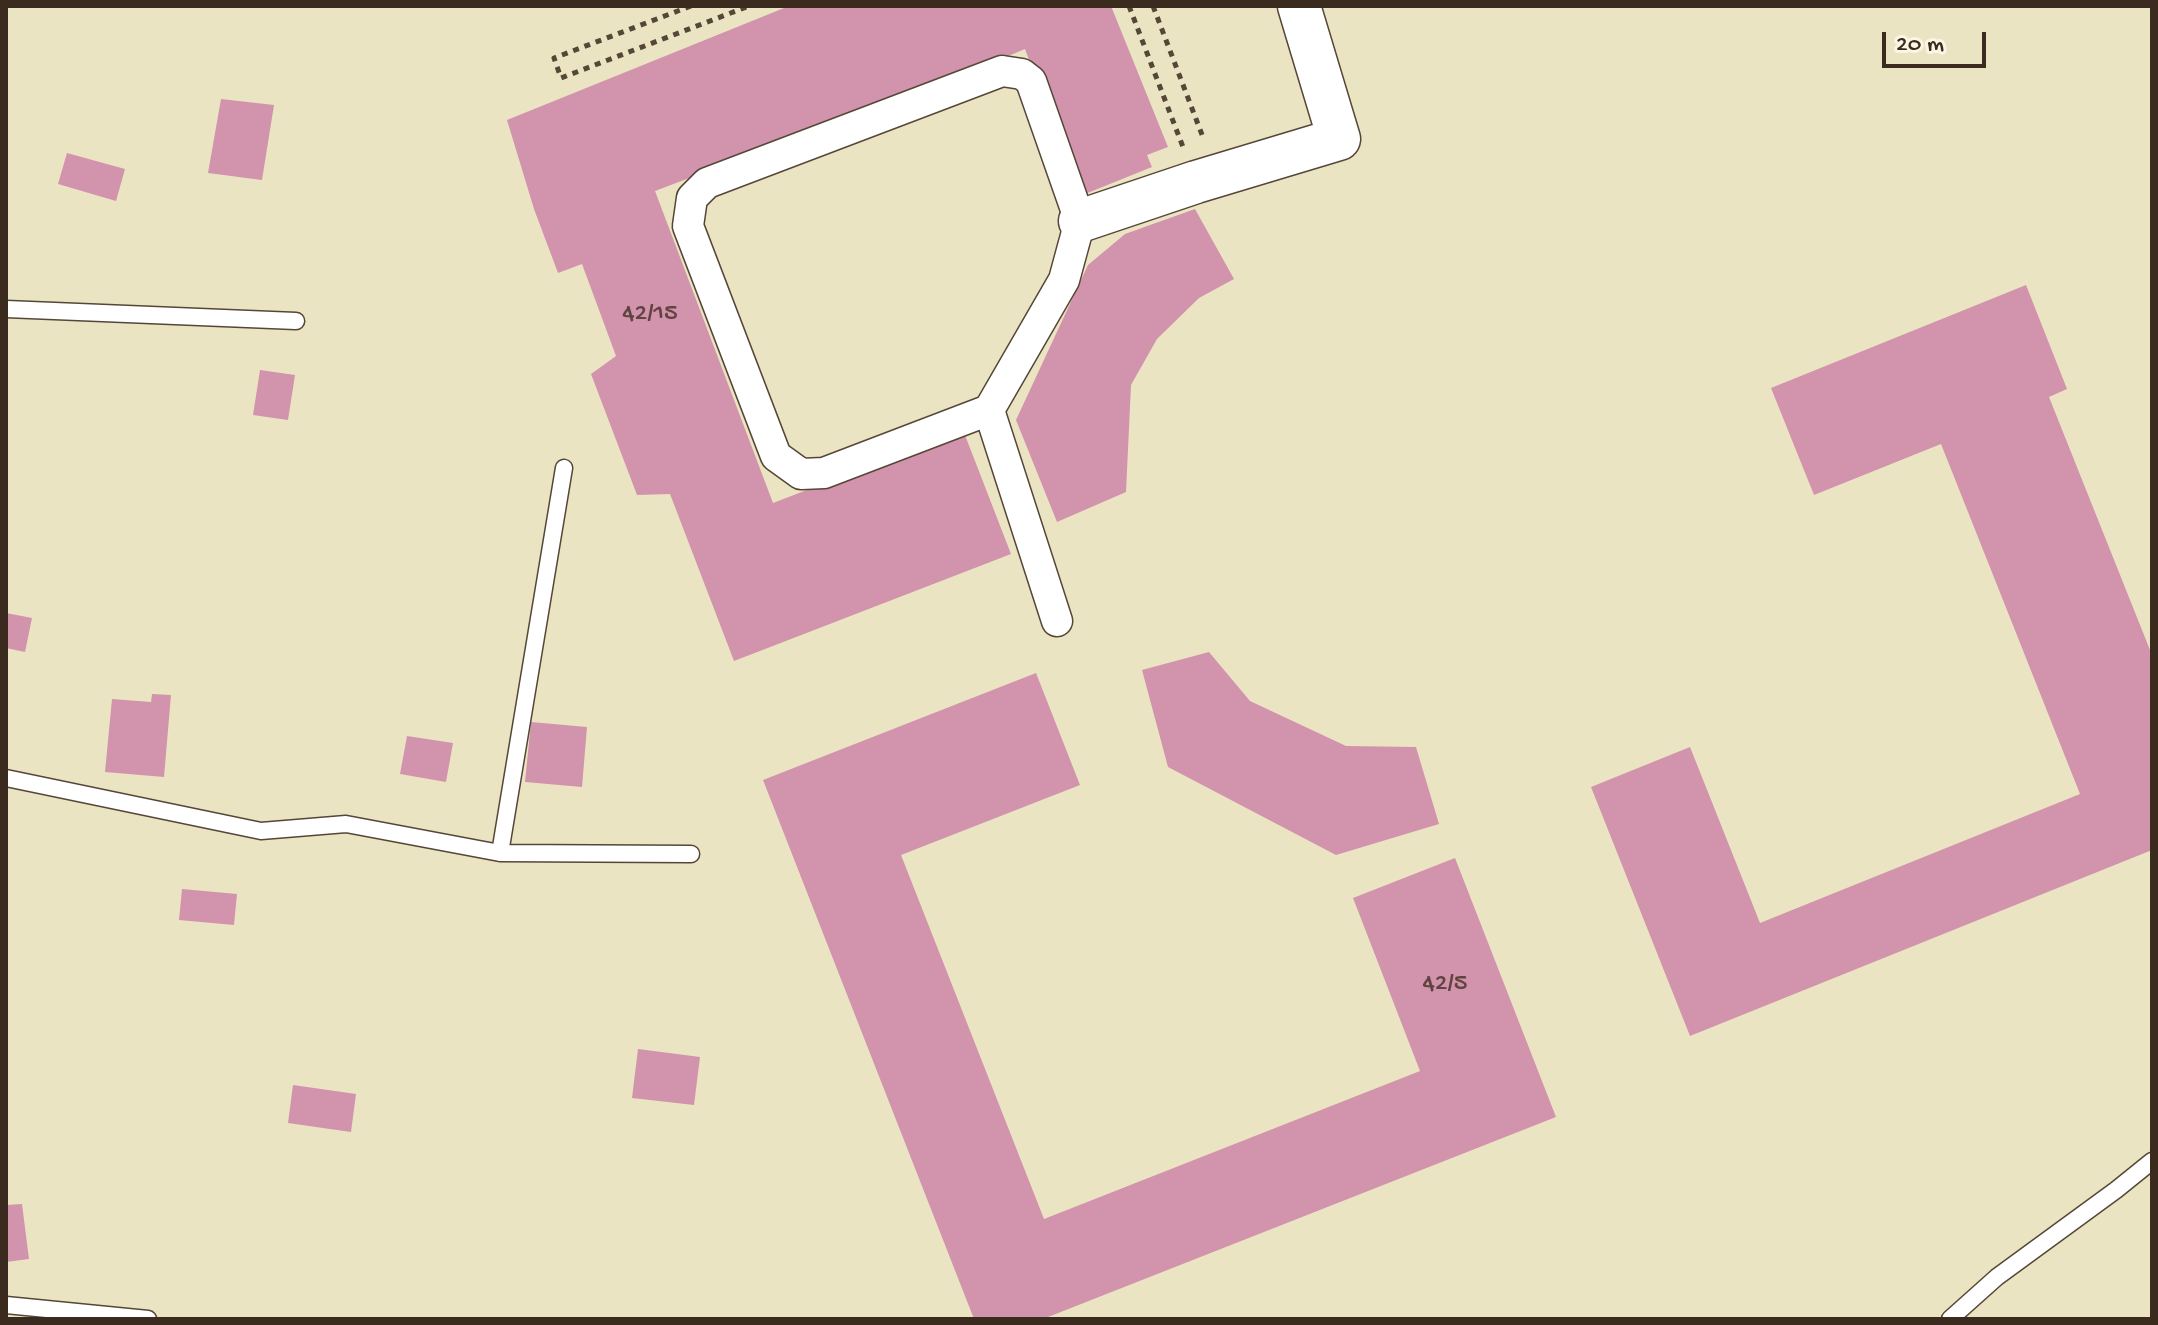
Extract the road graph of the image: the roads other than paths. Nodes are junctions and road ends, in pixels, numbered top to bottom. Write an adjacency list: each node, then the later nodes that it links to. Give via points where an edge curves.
1 (1299, 6): 2 (main road, via 1339,139)
2 (1080, 221): 5 (street, via 1064,280); 5 (street, via 1031,81 1002,71 707,183 692,198 688,226 776,456 789,467 801,474 824,473)
3 (6, 309): 4 (lane)
4 (296, 321)
5 (989, 410): 7 (street)
6 (564, 468): 9 (lane)
7 (1057, 621)
8 (6, 778): 9 (lane, via 261,831 346,824)
9 (500, 853): 10 (lane)
10 (691, 854)
11 (2152, 1161): 14 (lane, via 1997,1277)
12 (6, 1305): 13 (lane)
13 (148, 1319)
14 (1950, 1319)

